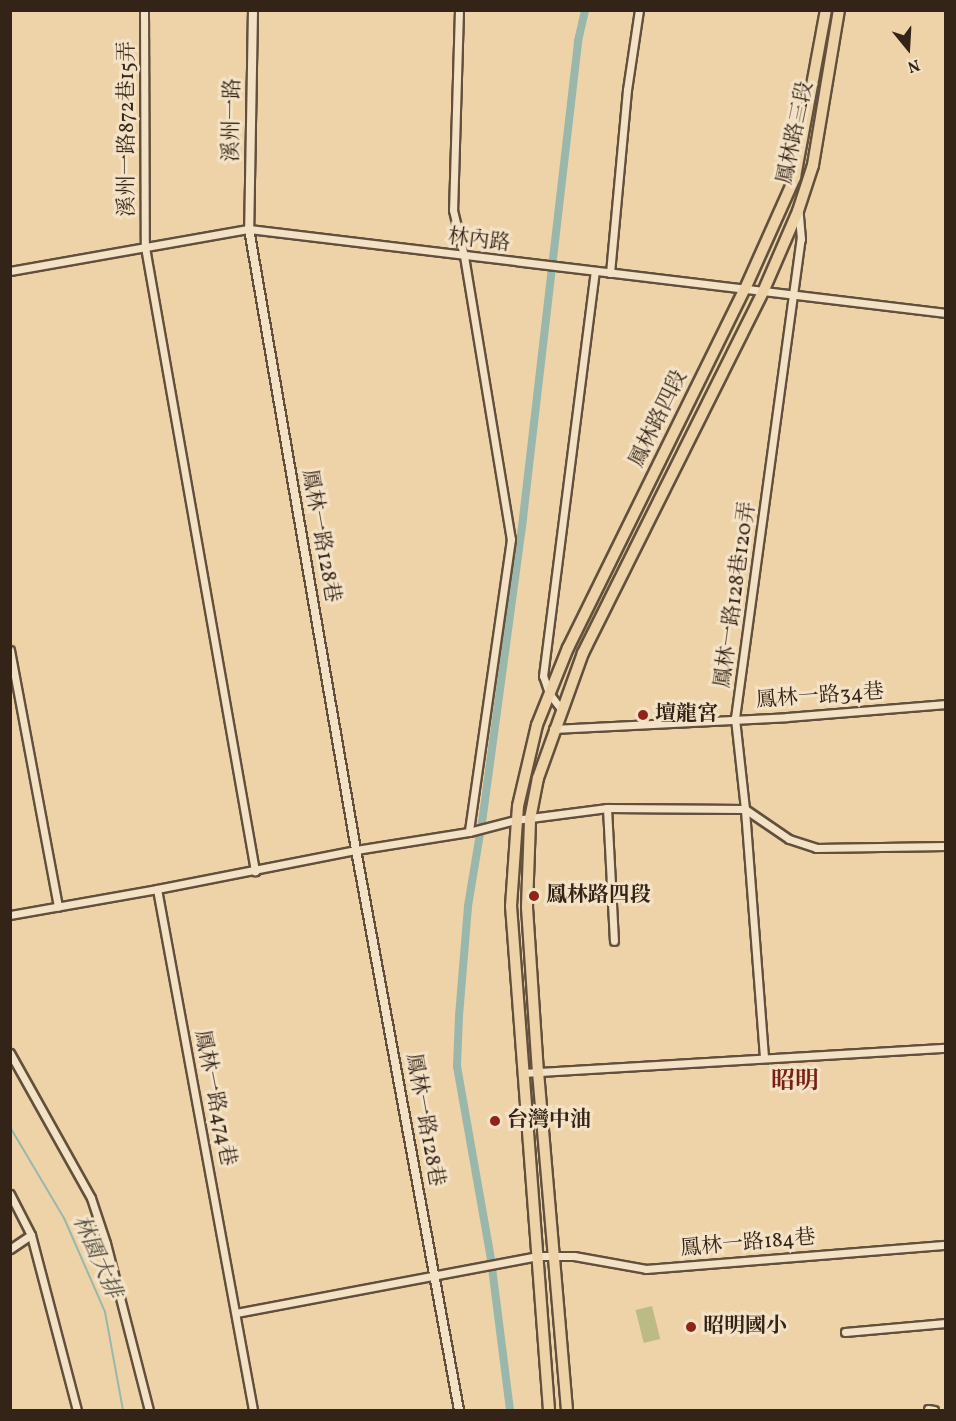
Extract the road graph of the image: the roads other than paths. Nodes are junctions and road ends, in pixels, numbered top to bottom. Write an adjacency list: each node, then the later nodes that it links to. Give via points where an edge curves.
1 (144, 10): 9 (street, 溪州一路872巷15弄)
2 (253, 10): 8 (street, 溪州一路)
3 (459, 10): 10 (street, via 453,210)
4 (639, 10): 13 (street, via 627,90)
5 (826, 10): 14 (main road, 鳳林路三段, via 795,177)
6 (839, 10): 7 (main road, 鳳林路三段, via 813,165)
7 (798, 211): 15 (main road, 鳳林路三段); 16 (street, 鳳林一路128巷120弄, via 801,239)
8 (249, 229): 9 (street, 林內路); 10 (street, 林內路); 30 (street, 鳳林一路128巷)
9 (145, 247): 11 (street, 林內路); 31 (street, 溪州一路872巷15弄)
10 (464, 256): 12 (street, 林內路); 28 (street, via 511,539)
11 (10, 271)
12 (595, 271): 13 (street, 林內路); 19 (street, via 543,676)
13 (610, 273): 14 (street, 林內路)
14 (745, 289): 15 (street, 林內路); 19 (main road, 鳳林路四段)
15 (763, 292): 16 (street, 林內路); 21 (main road, 鳳林路四段, via 583,653)
16 (792, 294): 17 (street, 林內路); 22 (street, 鳳林一路128巷120弄)
17 (945, 313)
18 (10, 650): 33 (street)
19 (549, 693): 21 (street); 27 (main road, 鳳林路四段, via 524,774)
20 (945, 702): 22 (street, 鳳林一路34巷)
21 (561, 709): 23 (main road, 鳳林路四段)
22 (735, 718): 23 (street, 鳳林一路34巷); 25 (street, 鳳林一路128巷120弄)
23 (553, 729): 26 (main road, 鳳林路四段)
24 (607, 808): 25 (street); 26 (street); 35 (street)
25 (745, 808): 29 (street, via 789,839 816,848); 38 (street, 鳳林一路128巷120弄)
26 (530, 819): 27 (street); 40 (main road, 鳳林路四段, via 527,907)
27 (515, 820): 28 (street); 39 (main road, 鳳林路四段, via 511,906)
28 (472, 831): 30 (street)
29 (945, 846)
30 (356, 850): 31 (street); 47 (street, 鳳林一路128巷)
31 (255, 871): 32 (street)
32 (157, 889): 33 (street); 48 (street, 鳳林一路474巷)
33 (58, 907): 34 (street)
34 (10, 915)
35 (614, 941)
36 (945, 1048): 38 (street)
37 (10, 1053): 52 (street, via 91,1197)
38 (764, 1057): 40 (street)
39 (522, 1073): 40 (street); 46 (main road, 鳳林路四段)
40 (538, 1073): 45 (main road, 鳳林路四段)
41 (10, 1194): 42 (street)
42 (31, 1235): 44 (street); 51 (street)
43 (945, 1245): 45 (street, 鳳林一路184巷, via 646,1269)
44 (10, 1248)
45 (554, 1255): 46 (street); 56 (main road, 鳳林路四段)
46 (537, 1256): 47 (street); 55 (main road, 鳳林路四段)
47 (434, 1277): 48 (street); 54 (street)
48 (236, 1312): 53 (street, 鳳林一路474巷)
49 (945, 1323): 50 (street)
50 (845, 1332)
51 (77, 1410)
52 (149, 1410)
53 (253, 1410)
54 (459, 1410)
55 (549, 1410)
56 (567, 1410)

